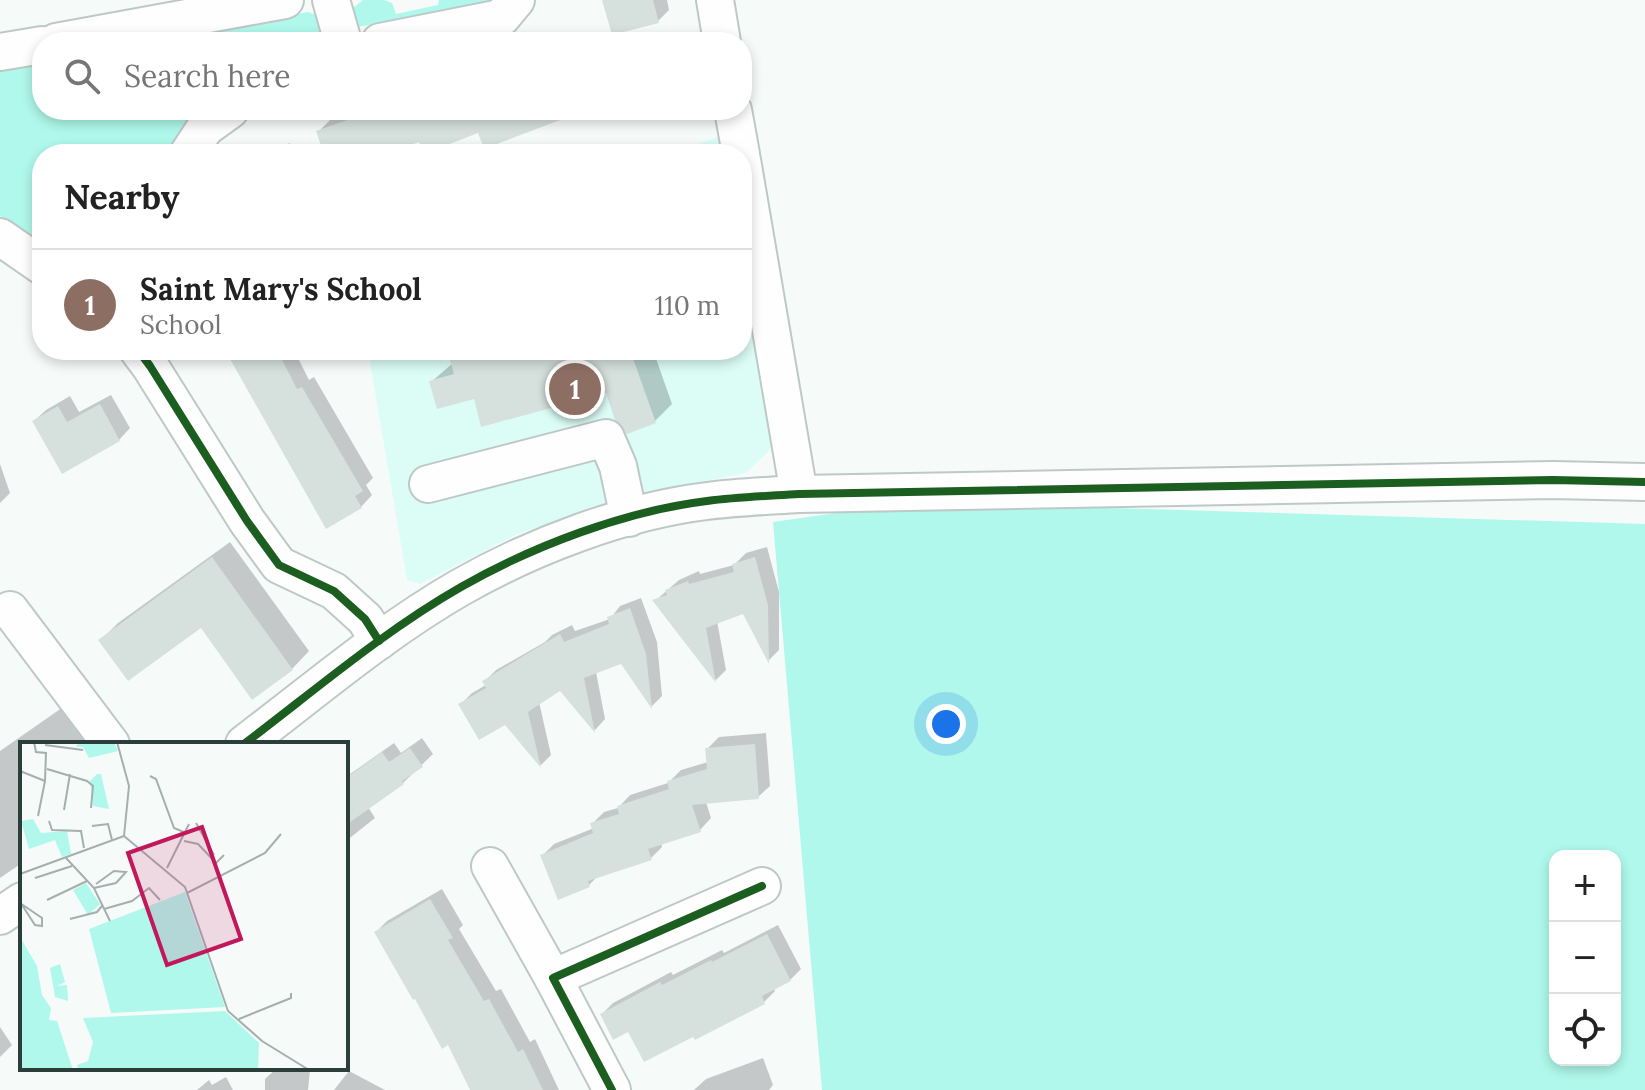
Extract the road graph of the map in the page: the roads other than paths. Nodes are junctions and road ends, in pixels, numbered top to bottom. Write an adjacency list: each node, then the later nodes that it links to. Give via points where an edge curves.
1 (285, 0): 5 (street)
2 (331, 0): 6 (street)
3 (516, 0): 7 (street, via 501,18)
4 (715, 0): 8 (street)
5 (111, 32)
6 (340, 32)
7 (430, 32)
8 (720, 32)
9 (32, 47): 10 (street)
10 (0, 52)
11 (216, 120): 13 (street)
12 (735, 120): 14 (street)
13 (195, 144)
14 (739, 144)
15 (752, 219): 21 (street)
16 (1, 243): 17 (street)
17 (32, 260)
18 (146, 360): 24 (street, via 279,565 334,591 365,619)
19 (1645, 482): 21 (street)
20 (428, 484): 22 (street, via 606,438)
21 (799, 494): 22 (street, via 705,501)
22 (629, 518): 24 (street, via 554,542 461,587)
23 (10, 610): 25 (street)
24 (379, 641): 26 (street)
25 (109, 742)
26 (247, 742)
27 (490, 866): 31 (street)
28 (762, 886): 31 (street)
29 (20, 902): 30 (street)
30 (0, 916)
31 (553, 978): 32 (street)
32 (612, 1090)

